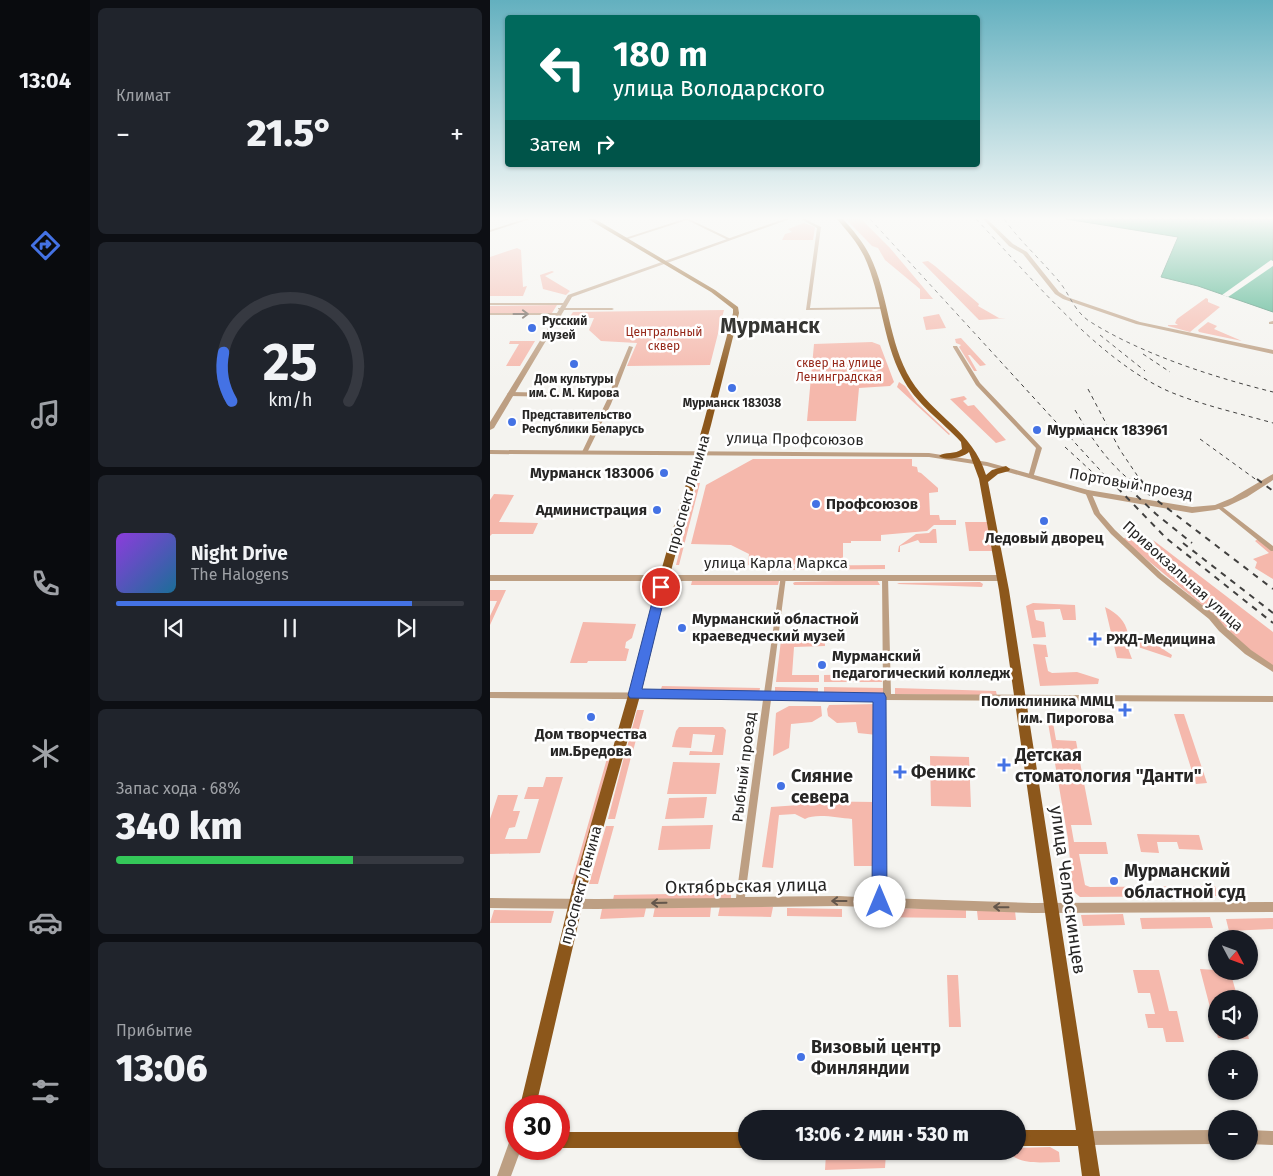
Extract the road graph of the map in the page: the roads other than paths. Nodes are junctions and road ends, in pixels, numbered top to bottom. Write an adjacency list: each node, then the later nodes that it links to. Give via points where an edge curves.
1 (630, 274): 8 (street, via 575,293)
2 (684, 274): 20 (main road, проспект Ленина, via 736,308)
3 (814, 274): 7 (street, via 809,310)
4 (874, 274): 7 (main road, улица Челюскинцев)
5 (1042, 274): 13 (street, via 1057,293 1070,300 1138,323)
6 (490, 304): 8 (street)
7 (884, 308): 17 (main road, улица Челюскинцев, via 906,379)
8 (560, 309): 9 (street); 10 (street, one-way to 8); 14 (street)
9 (612, 309)
10 (490, 314)
11 (631, 347): 15 (street)
12 (955, 347): 25 (street, via 978,384 1039,448)
13 (1273, 352)
14 (510, 394): 15 (street); 16 (street)
15 (611, 396): 19 (street)
16 (490, 428)
17 (965, 443): 21 (main road, via 966,450 962,454); 22 (main road, улица Челюскинцев)
18 (490, 452): 19 (street, улица Профсоюзов)
19 (585, 452): 20 (street, улица Профсоюзов)
20 (700, 452): 21 (street, улица Профсоюзов); 33 (main road, проспект Ленина)
21 (943, 456): 22 (street, улица Профсоюзов)
22 (979, 463): 23 (street, Портовый проезд); 26 (main road, улица Челюскинцев)
23 (1006, 470): 25 (street, Портовый проезд); 26 (main road, via 995,472)
24 (1273, 476): 28 (street, Портовый проезд)
25 (1032, 477): 27 (street, Портовый проезд)
26 (984, 481): 34 (main road, улица Челюскинцев)
27 (1088, 492): 28 (street, Портовый проезд, via 1192,510); 35 (street, Привокзальная улица, via 1097,514 1113,532 1248,652)
28 (1220, 507): 29 (street)
29 (1273, 549)
30 (783, 577): 31 (street, улица Карла Маркса); 33 (street, улица Карла Маркса); 38 (street, Рыбный проезд)
31 (885, 577): 34 (street, улица Карла Маркса); 39 (street)
32 (490, 578): 33 (street, улица Карла Маркса)
33 (664, 578): 37 (main road, проспект Ленина)
34 (1002, 578): 40 (main road, улица Челюскинцев)
35 (1273, 670)
36 (490, 694): 37 (street)
37 (634, 695): 38 (street); 45 (main road, проспект Ленина)
38 (768, 696): 39 (street); 42 (street, Рыбный проезд)
39 (883, 697): 40 (street); 43 (street)
40 (1020, 698): 41 (street); 47 (main road, улица Челюскинцев)
41 (1273, 699)
42 (740, 901): 43 (street, Октябрьская улица, one-way to 42); 45 (street, Октябрьская улица, one-way to 45)
43 (880, 902): 47 (street, Октябрьская улица, one-way to 43)
44 (490, 903): 45 (street, Октябрьская улица)
45 (576, 904): 48 (main road, проспект Ленина)
46 (1273, 907): 47 (street, Октябрьская улица)
47 (1050, 908): 52 (main road, улица Челюскинцев)
48 (531, 1095)
49 (1208, 1137): 52 (street)
50 (1258, 1137): 53 (street)
51 (1026, 1138): 52 (main road)
52 (1085, 1138): 58 (main road, улица Челюскинцев)
53 (1273, 1138)
54 (570, 1140): 55 (main road)
55 (738, 1140)
56 (510, 1160): 57 (street)
57 (504, 1176)
58 (1091, 1176)

